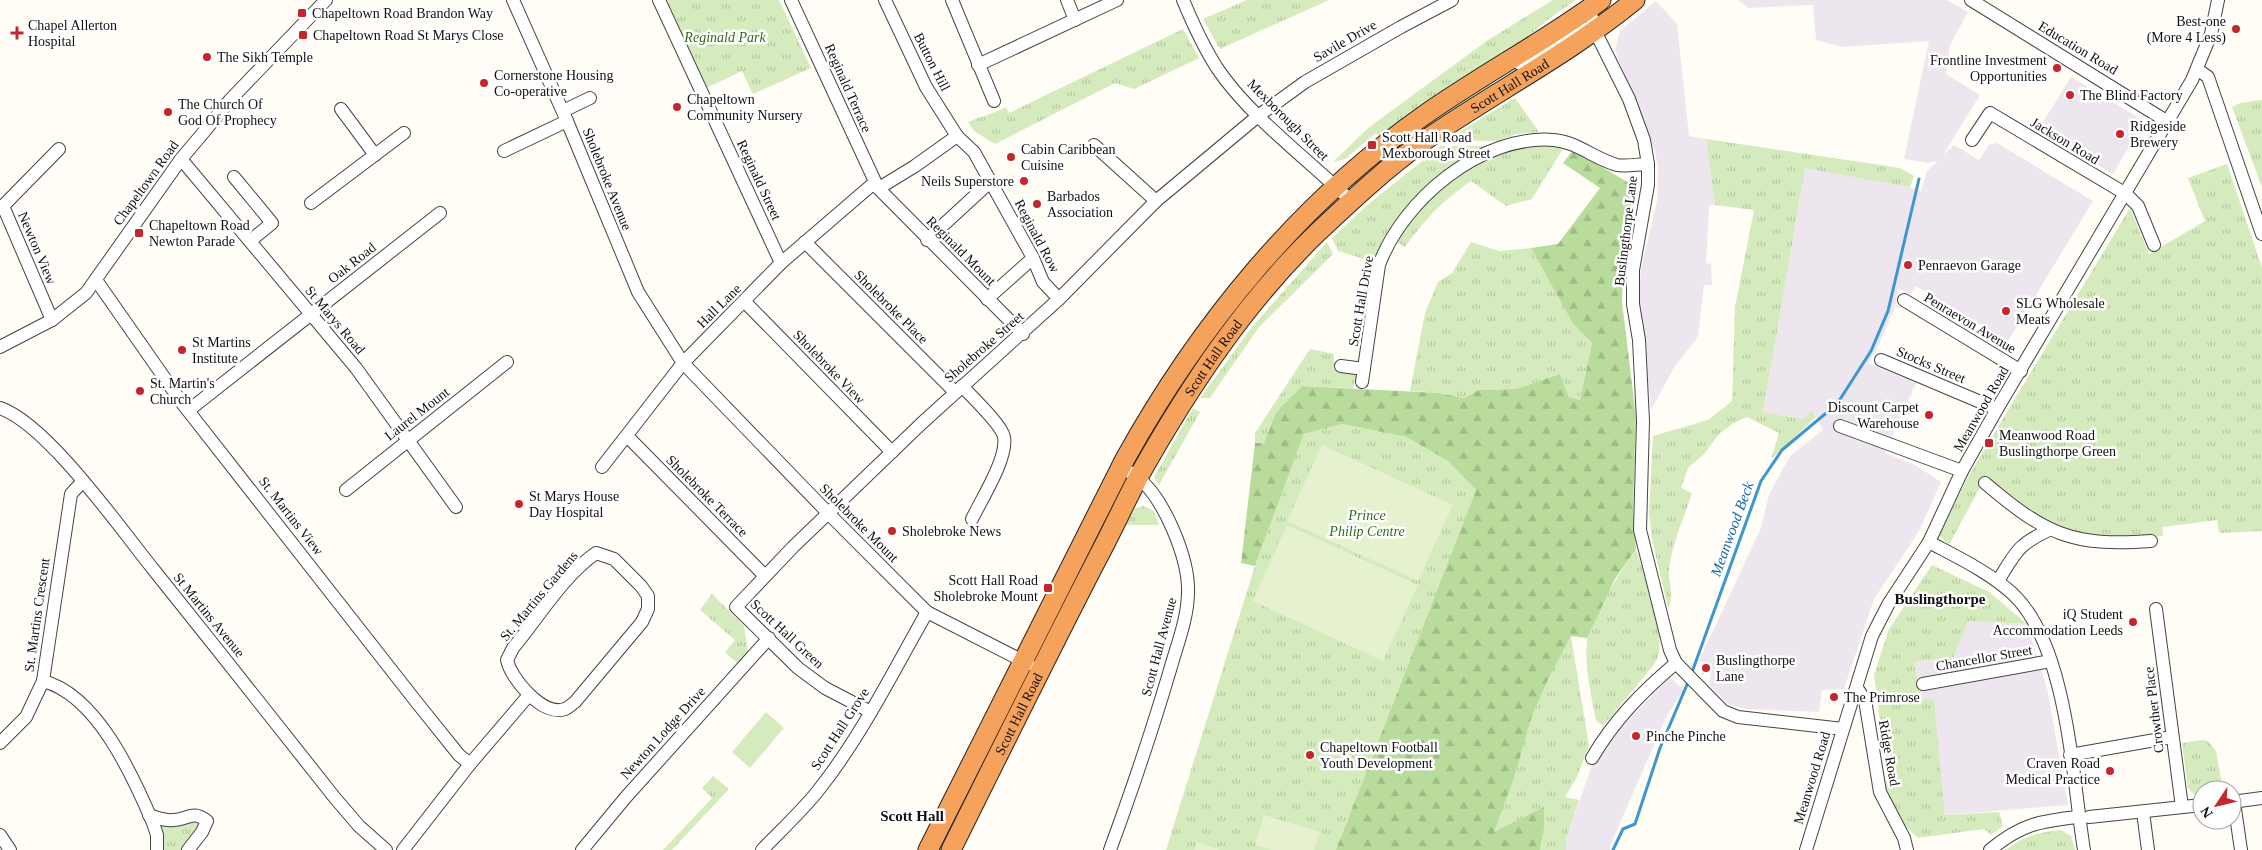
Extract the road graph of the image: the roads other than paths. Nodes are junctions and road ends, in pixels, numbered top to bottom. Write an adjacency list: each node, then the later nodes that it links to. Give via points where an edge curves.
1 (326, 0): 33 (street, Chapeltown Road, via 230,100)
2 (513, 0): 23 (street, Sholebroke Avenue)
3 (659, 0): 50 (street, Reginald Street)
4 (791, 0): 37 (street, Reginald Terrace)
5 (885, 0): 27 (street, Button Hill, via 926,88)
6 (952, 0): 17 (street)
7 (1068, 0): 15 (street)
8 (1117, 0): 15 (street)
9 (1183, 0): 24 (street, Mexborough Street, via 1218,70)
10 (1452, 0): 24 (street, Savile Drive, via 1305,82)
11 (1635, 0): 16 (highway, Scott Hall Road)
12 (1972, 0): 25 (street, Education Road)
13 (2218, 0): 18 (street, Meanwood Road)
14 (1595, 4): 16 (street, Buslingthorpe Lane); 19 (highway, Scott Hall Road)
15 (1075, 20): 17 (street)
16 (1595, 31): 19 (street, Scott Hall Road, via 1584,28 1508,71); 34 (street, Buslingthorpe Lane, via 1629,99 1644,140); 41 (highway, Scott Hall Road, via 1419,145)
17 (978, 65): 21 (street)
18 (2197, 69): 25 (street, Meanwood Road); 44 (street, via 2208,77)
19 (1480, 78): 38 (highway, Scott Hall Road, via 1422,117)
20 (590, 98): 23 (street)
21 (994, 101)
22 (341, 109): 32 (street)
23 (565, 116): 31 (street); 62 (street, Sholebroke Avenue, via 638,292)
24 (1258, 116): 38 (street, Mexborough Street); 40 (street, Sholebroke Street)
25 (2168, 122): 39 (street, Meanwood Road)
26 (404, 132): 32 (street)
27 (957, 136): 36 (street, Reginald Row, via 974,152); 37 (street, Hall Lane, via 915,166)
28 (1972, 140): 39 (street, Jackson Road, via 1990,113)
29 (1094, 144): 40 (street)
30 (59, 150): 57 (street, Newton View, via 3,206)
31 (504, 151)
32 (375, 154): 42 (street)
33 (182, 159): 46 (street, St Marys Road); 51 (street, Chapeltown Road)
34 (1648, 164): 64 (street, Scott Hall Drive, via 1619,165 1570,143 1531,139 1504,145 1456,171 1420,201 1389,241 1379,265); 96 (street, Buslingthorpe Lane, via 1648,185 1633,270 1643,421 1640,530 1670,650)
35 (234, 177): 46 (street, via 272,223)
36 (991, 181): 45 (street); 49 (street, Reginald Row)
37 (879, 185): 45 (street, Reginald Mount); 47 (street, Hall Lane)
38 (1336, 187): 41 (street, Mexborough Street); 76 (highway, Scott Hall Road, via 1252,274 1219,315 1152,409)
39 (2126, 194): 48 (street, via 2138,206); 65 (street, Meanwood Road)
40 (1156, 202): 53 (street, Sholebroke Street)
41 (1352, 202): 78 (highway, Scott Hall Road, via 1295,256 1231,333 1199,377)
42 (311, 203)
43 (440, 213): 56 (street, Oak Road)
44 (2262, 234)
45 (927, 240): 52 (street, Reginald Mount)
46 (250, 241): 56 (street, St Marys Road)
47 (805, 242): 50 (street, Hall Lane); 67 (street, Sholebroke Place)
48 (2154, 245)
49 (1033, 258): 52 (street); 53 (street, Reginald Row, via 1043,282)
50 (780, 264): 55 (street, Hall Lane)
51 (96, 280): 57 (street, Chapeltown Road, via 86,293); 70 (street, St. Martins View)
52 (987, 299): 58 (street, Reginald Mount)
53 (1059, 300): 58 (street, Sholebroke Street)
54 (1904, 300): 65 (street, Penraevon Avenue)
55 (745, 302): 62 (street, Hall Lane); 74 (street, Sholebroke View)
56 (311, 314): 70 (street, Oak Road); 73 (street, St Marys Road)
57 (52, 320): 59 (street, Chapeltown Road)
58 (1023, 334): 67 (street, Sholebroke Street)
59 (0, 347)
60 (1880, 360): 69 (street, Stocks Street)
61 (507, 362): 73 (street, Laurel Mount)
62 (683, 363): 72 (street, Hall Lane); 83 (street, Sholebroke Mount)
63 (1341, 366): 64 (street, Scott Hall Drive)
64 (1364, 369): 66 (street, Scott Hall Drive)
65 (2021, 371): 69 (street, Meanwood Road)
66 (1362, 382)
67 (959, 389): 74 (street, Sholebroke Street); 84 (street, Sholebroke Place, via 994,421 1004,436 1004,450)
68 (0, 408): 79 (street, St Martins Avenue, via 37,431)
69 (1997, 409): 77 (street, Meanwood Road)
70 (189, 410): 108 (street, St. Martins View, via 418,704)
71 (1840, 426): 77 (street)
72 (628, 437): 75 (street, Hall Lane); 88 (street, Sholebroke Terrace)
73 (409, 440): 81 (street, Laurel Mount); 82 (street, St Marys Road)
74 (892, 452): 83 (street, Sholebroke Street)
75 (602, 467)
76 (1121, 467): 78 (street, Scott Hall Avenue); 94 (highway, Scott Hall Road)
77 (1962, 471): 87 (street, Meanwood Road)
78 (1138, 478): 97 (highway, Scott Hall Road); 127 (street, Scott Hall Avenue, via 1162,507 1180,548 1188,592 1185,618 1160,702)
79 (82, 481): 98 (street, St. Martins Crescent, via 72,494); 121 (street, St Martins Avenue, via 335,798)
80 (1985, 483): 85 (street, via 2014,508)
81 (346, 490)
82 (456, 507)
83 (829, 514): 88 (street, Sholebroke Street); 92 (street, Sholebroke Mount)
84 (972, 519)
85 (2049, 530): 86 (street, via 2085,542); 89 (street, via 2018,550)
86 (2151, 541)
87 (1929, 542): 89 (street); 100 (street, Meanwood Road, via 1889,603 1872,636)
88 (765, 576): 90 (street, Sholebroke Street)
89 (1998, 581): 95 (street, via 2028,610)
90 (736, 607): 93 (street, Scott Hall Green)
91 (2156, 609): 104 (street, Crowther Place)
92 (927, 612): 94 (street, Sholebroke Mount); 102 (street, Scott Hall Grove)
93 (769, 638): 102 (street, Scott Hall Green, via 798,668 826,688); 123 (street, Newton Lodge Drive)
94 (1023, 661): 97 (street, Sholebroke Mount); 125 (highway, Scott Hall Road)
95 (2051, 661): 99 (street, Chancellor Street); 106 (street)
96 (1678, 664): 103 (street, Buslingthorpe Lane, via 1723,711 1738,717); 107 (street, via 1639,695)
97 (1040, 670): 126 (highway, Scott Hall Road)
98 (43, 682): 105 (street, St. Martins Crescent, via 26,717); 114 (street, via 58,685 101,726 116,746)
99 (1923, 684)
100 (1857, 688): 103 (street, Meanwood Road); 129 (street, Ridge Road, via 1865,700 1880,792)
101 (529, 695): 101 (street, St. Martins Gardens, via 509,668 508,660 513,648 584,561 596,553 614,559 648,596 648,609 642,622 586,690 565,709 554,709); 108 (street)
102 (871, 712): 124 (street, Scott Hall Grove, via 817,792)
103 (1843, 729): 128 (street, Meanwood Road)
104 (2172, 737): 106 (street); 112 (street, Crowther Place)
105 (0, 743)
106 (2070, 755): 115 (street)
107 (1592, 758)
108 (470, 764): 122 (street)
109 (2262, 798): 110 (street)
110 (2242, 801)
111 (2192, 807): 112 (street)
112 (2182, 808): 113 (street)
113 (2142, 812): 115 (street); 132 (street)
114 (149, 815): 119 (street); 120 (street, via 160,820 200,815 207,821)
115 (2084, 817): 130 (street, via 2046,820 2024,827); 131 (street)
116 (2238, 830): 133 (street)
117 (0, 835): 118 (street)
118 (10, 850)
119 (157, 850)
120 (188, 850)
121 (386, 850)
122 (403, 850)
123 (582, 850)
124 (762, 850)
125 (928, 850)
126 (951, 850)
127 (1110, 850)
128 (1806, 850)
129 (1907, 850)
130 (1990, 850)
131 (2084, 850)
132 (2148, 850)
133 (2241, 850)

